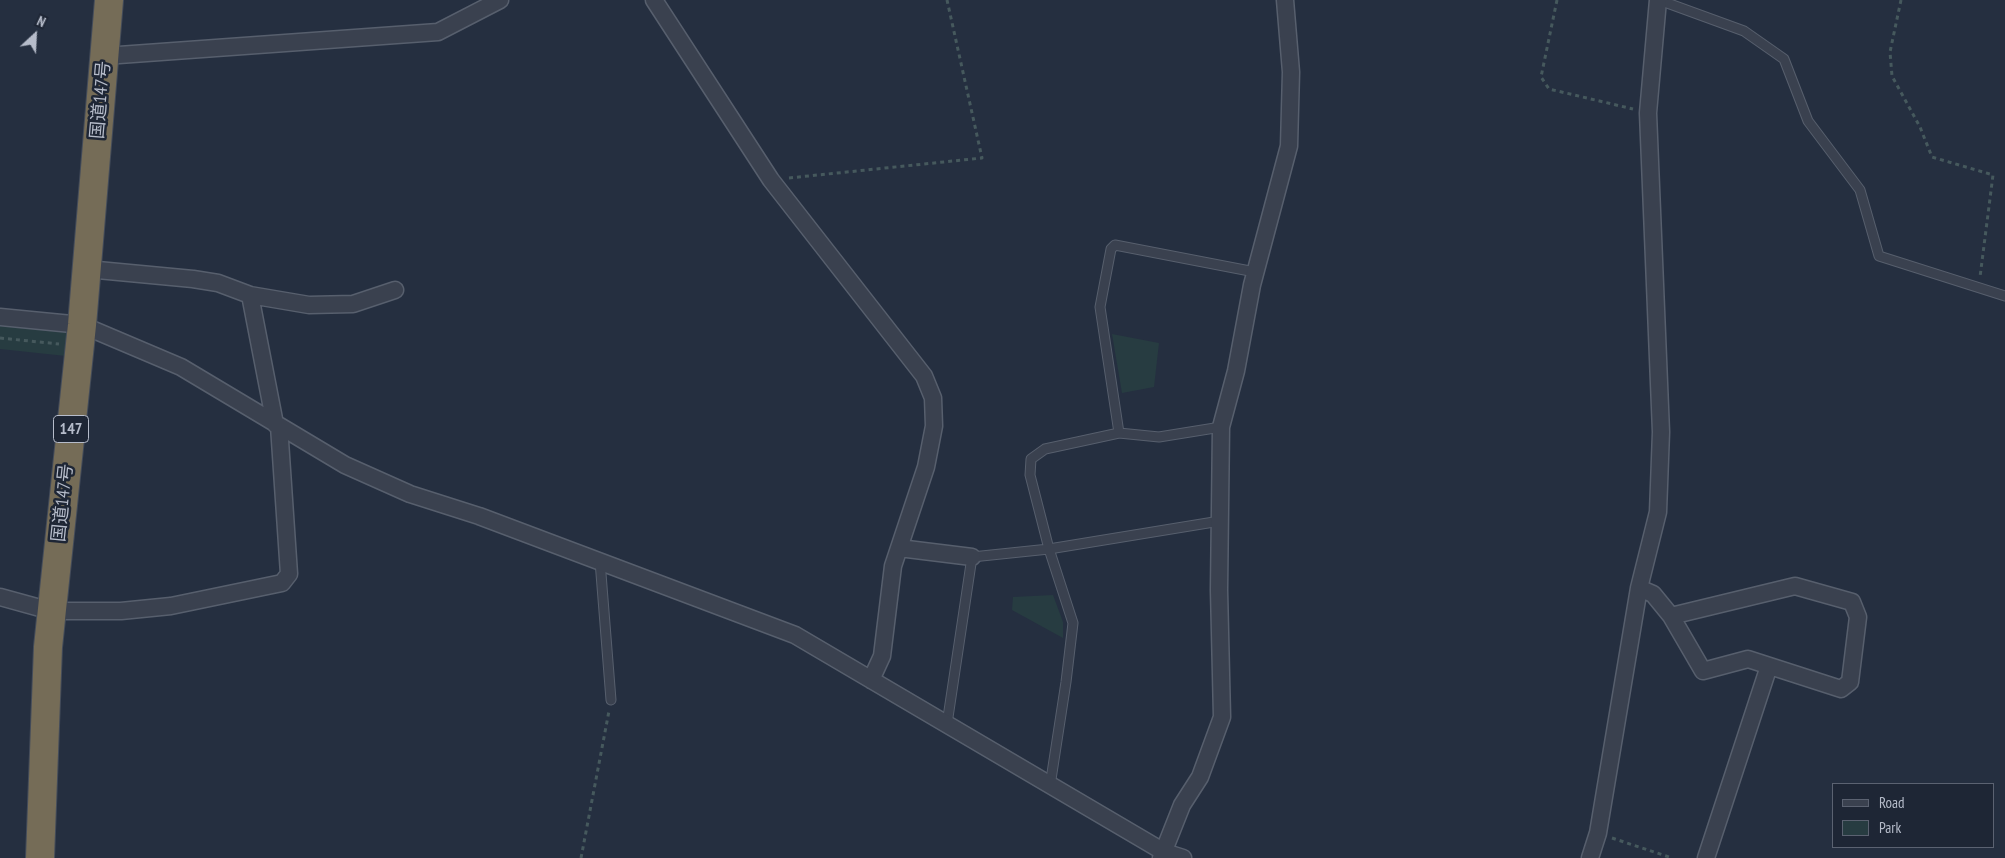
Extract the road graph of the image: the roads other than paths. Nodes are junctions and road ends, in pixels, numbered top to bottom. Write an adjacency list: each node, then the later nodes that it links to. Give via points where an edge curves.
1 (109, 0): 6 (highway, 国道147号 / 147)
2 (500, 0): 6 (street, via 438,32)
3 (654, 0): 18 (street, via 772,180 924,376 933,398 934,426 926,467)
4 (1285, 0): 8 (street, via 1290,72 1289,146)
5 (1659, 0): 11 (lane, via 1744,31 1784,59 1808,121 1860,190 1879,256); 22 (street, via 1648,113 1661,432 1658,512)
6 (105, 56): 7 (highway, 国道147号 / 147)
7 (87, 269): 10 (street, via 193,279 218,283); 13 (highway, 国道147号 / 147)
8 (1255, 272): 15 (street, via 1236,371); 16 (lane, via 1115,245 1111,249 1100,307)
9 (395, 290): 10 (street, via 353,304 308,306)
10 (250, 295): 14 (street)
11 (2005, 296)
12 (0, 317): 13 (street)
13 (82, 325): 14 (street, via 181,367); 24 (highway, 国道147号 / 147)
14 (277, 425): 21 (street, via 345,466 410,494); 24 (street, via 289,574 282,583 171,606 121,611)
15 (1221, 427): 16 (lane, via 1159,437); 17 (street)
16 (1119, 433): 19 (lane, via 1045,450 1032,459 1030,475)
17 (1220, 520): 19 (lane); 31 (street, via 1222,717 1200,777 1182,805)
18 (899, 548): 20 (street); 27 (street, via 892,566 882,656)
19 (1049, 549): 20 (lane); 30 (lane, via 1072,623)
20 (972, 557): 29 (lane)
21 (600, 561): 27 (street, via 795,635); 28 (lane)
22 (1639, 588): 25 (street, via 1653,594); 34 (street, via 1598,833)
23 (0, 597): 24 (street)
24 (51, 611): 32 (highway, 国道147号 / 147)
25 (1670, 616): 26 (street, via 1703,670 1748,659); 26 (street, via 1795,586 1852,602 1858,617 1850,682 1841,689)
26 (1769, 666): 35 (street)
27 (871, 680): 29 (street)
28 (611, 700)
29 (947, 724): 30 (street)
30 (1050, 786): 31 (street)
31 (1162, 855): 33 (street)
32 (40, 858)
33 (1184, 858)
34 (1590, 858)
35 (1706, 858)

